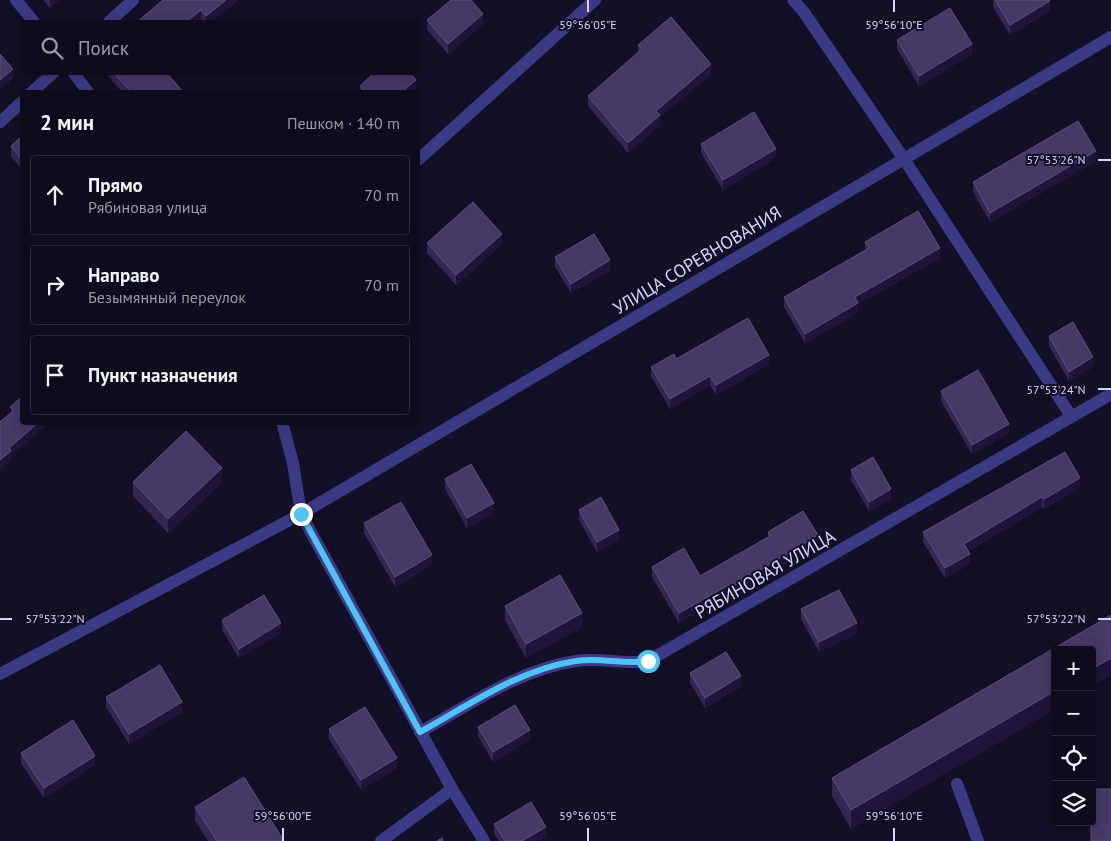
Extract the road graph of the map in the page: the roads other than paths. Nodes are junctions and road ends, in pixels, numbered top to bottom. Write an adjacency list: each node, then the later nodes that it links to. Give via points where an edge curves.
1 (16, 0): 5 (street)
2 (133, 0): 6 (street)
3 (595, 0): 14 (street)
4 (793, 0): 15 (street)
5 (32, 20)
6 (111, 20)
7 (1111, 37): 15 (street, УЛИЦА СОРЕВНОВАНИЯ)
8 (51, 75): 10 (street)
9 (75, 75): 11 (street)
10 (34, 90)
11 (86, 90)
12 (20, 104): 13 (street)
13 (0, 122)
14 (420, 158)
15 (904, 159): 17 (street); 19 (street, УЛИЦА СОРЕВНОВАНИЯ)
16 (1111, 394): 17 (street, РЯБИНОВАЯ УЛИЦА)
17 (1071, 416): 21 (street, РЯБИНОВАЯ УЛИЦА, via 648,661 588,659 525,675)
18 (283, 425): 19 (street)
19 (301, 514): 20 (street, УЛИЦА СОРЕВНОВАНИЯ); 21 (street)
20 (0, 674)
21 (420, 732): 23 (street)
22 (957, 784): 26 (street)
23 (452, 789): 24 (street); 25 (street)
24 (382, 841)
25 (484, 841)
26 (978, 841)

